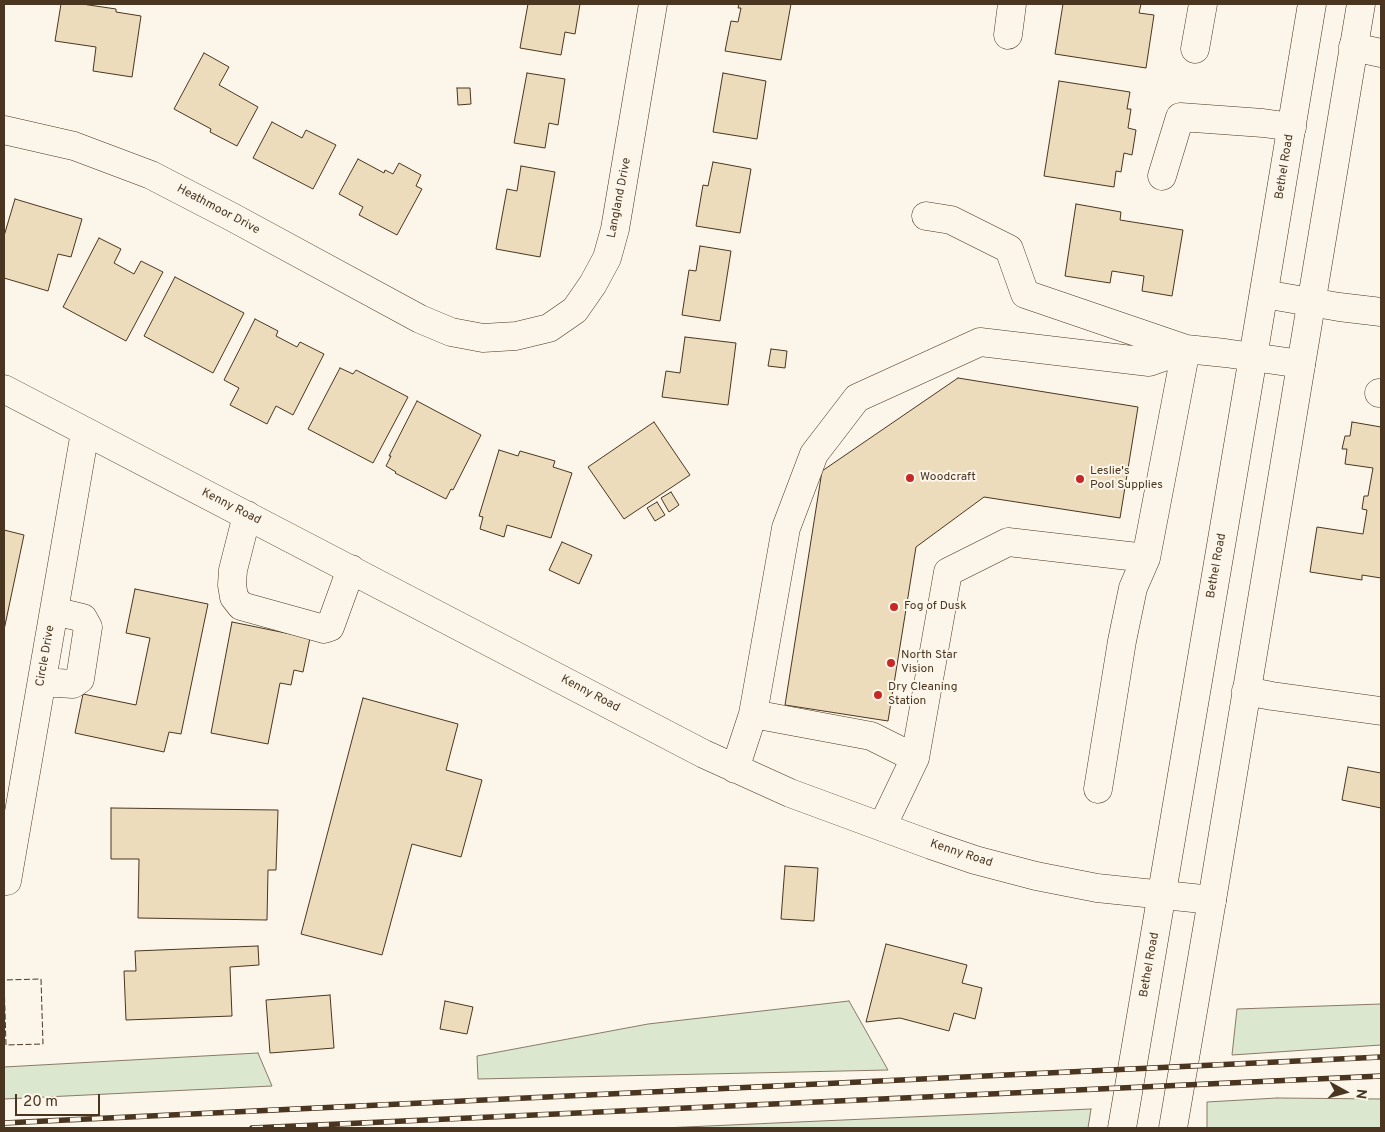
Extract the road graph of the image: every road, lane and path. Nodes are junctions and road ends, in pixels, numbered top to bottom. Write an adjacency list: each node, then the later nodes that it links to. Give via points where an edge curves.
1 (653, 4): 17 (street, Langland Drive, via 616,229 607,258 575,310 549,328 508,337 483,338 451,332)
2 (1012, 4): 6 (street)
3 (1203, 4): 8 (street)
4 (1312, 4): 10 (street, Bethel Road)
5 (1361, 4): 7 (street)
6 (1008, 35)
7 (1353, 47): 9 (street); 15 (street)
8 (1196, 49)
9 (1381, 53)
10 (1292, 127): 12 (street, via 1180,117); 14 (street, Bethel Road)
11 (4, 130): 17 (street, Heathmoor Drive, via 74,146 151,174)
12 (1162, 176)
13 (926, 216): 18 (street, via 951,220 1008,248 1025,294)
14 (1264, 294): 15 (street); 19 (street, Bethel Road)
15 (1311, 301): 16 (street); 20 (street)
16 (1381, 312)
17 (420, 319)
18 (1186, 349): 19 (street); 24 (street); 30 (street, via 1149,362 980,342 857,398 814,454 786,528)
19 (1253, 357): 20 (street); 36 (street, Bethel Road)
20 (1301, 364): 28 (street)
21 (4, 389): 22 (street, Kenny Road)
22 (85, 432): 23 (street, Kenny Road); 26 (street, Circle Drive)
23 (248, 515): 25 (street, Kenny Road); 25 (street, via 232,585 234,597 242,606 324,629 330,627)
24 (1146, 558): 31 (street, via 1008,542 948,572); 33 (street, via 1133,588)
25 (351, 569): 32 (street, Kenny Road)
26 (54, 611): 27 (street, Circle Drive); 27 (street, via 83,618 88,627 80,679 73,684)
27 (42, 682): 35 (street, Circle Drive)
28 (1246, 691): 29 (street); 37 (street)
29 (1381, 711)
30 (753, 714): 31 (street, via 871,736); 32 (street)
31 (915, 758): 34 (street)
32 (735, 769): 34 (street, Kenny Road)
33 (1098, 789)
34 (882, 826): 36 (street, Kenny Road, via 975,860 1036,876 1097,888)
35 (6, 880)
36 (1162, 895): 37 (street, Kenny Road); 38 (street, Bethel Road)
37 (1212, 900): 39 (street)
38 (1122, 1128)
39 (1173, 1128)

